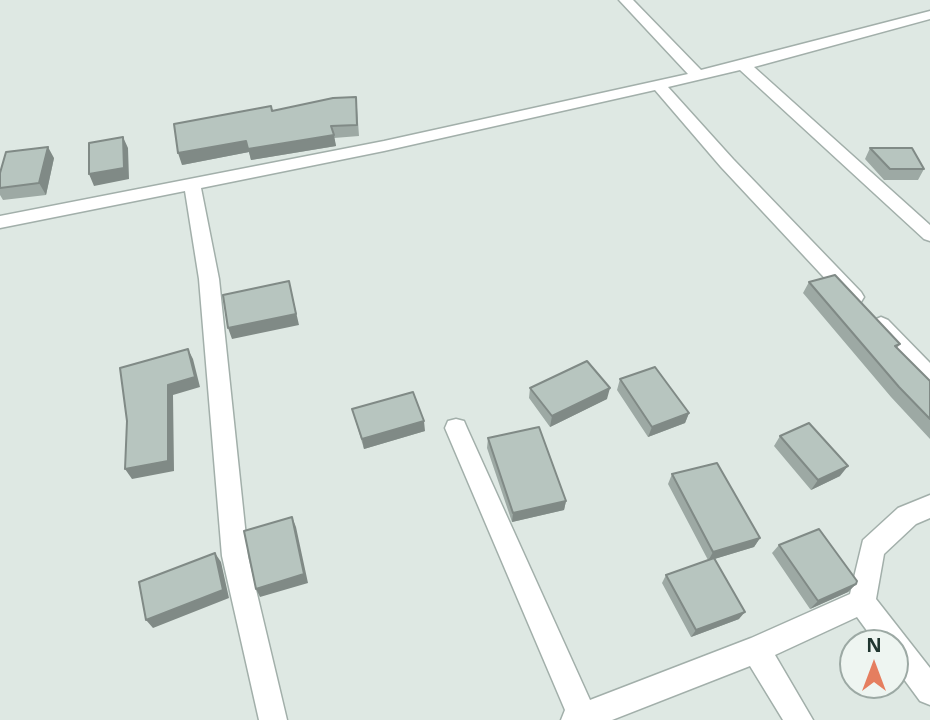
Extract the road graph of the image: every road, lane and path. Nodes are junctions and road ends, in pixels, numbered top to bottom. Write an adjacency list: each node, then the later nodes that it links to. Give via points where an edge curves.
1 (626, 0): 4 (street)
2 (930, 15): 3 (street)
3 (743, 65): 4 (street); 8 (street)
4 (697, 75): 5 (street)
5 (658, 85): 6 (street); 9 (street)
6 (192, 184): 7 (street); 18 (street, via 209,274 236,556)
7 (0, 222)
8 (930, 235)
9 (930, 377)
10 (456, 428): 17 (street)
11 (930, 506): 12 (street, via 907,516 872,548)
12 (862, 602): 13 (street); 14 (street)
13 (883, 629)
14 (756, 650): 17 (street); 19 (street)
15 (909, 664): 16 (street)
16 (930, 691)
17 (580, 719)
18 (273, 720)
19 (799, 720)

